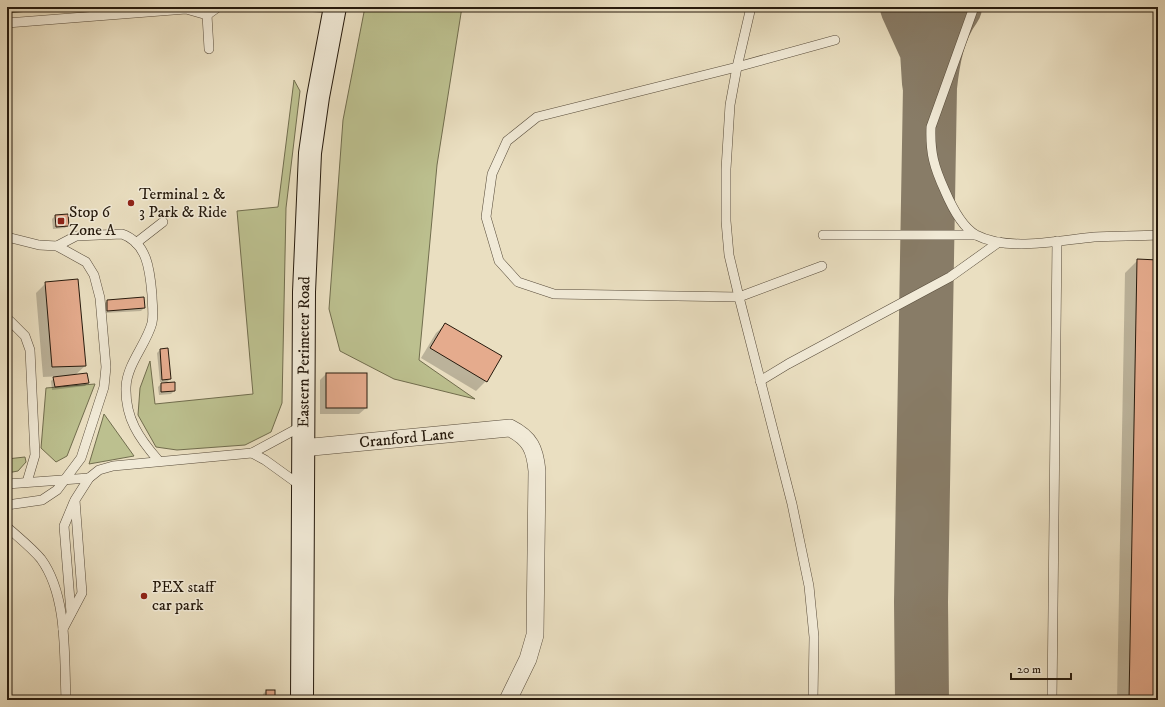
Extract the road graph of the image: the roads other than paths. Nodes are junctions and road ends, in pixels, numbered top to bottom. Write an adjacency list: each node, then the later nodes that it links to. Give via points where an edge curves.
1 (218, 7): 5 (lane)
2 (327, 7): 23 (street, Eastern Perimeter Road, via 310,153)
3 (751, 7): 9 (lane)
4 (974, 7): 12 (lane, via 931,127 930,147 934,167 951,205)
5 (207, 15): 6 (lane, via 186,9); 8 (lane)
6 (7, 23)
7 (835, 40): 9 (lane)
8 (209, 49)
9 (737, 67): 20 (lane, via 727,134 725,192 730,255); 20 (lane, via 537,117 507,141 492,174 486,217 499,261 518,282 554,294)
10 (163, 222): 17 (lane)
11 (823, 235): 12 (lane)
12 (975, 235): 16 (lane)
13 (1158, 235): 15 (lane)
14 (7, 237): 18 (lane, via 39,245)
15 (1056, 240): 16 (lane); 41 (lane)
16 (999, 242): 22 (lane, via 950,277)
17 (136, 243): 18 (lane, via 129,236 122,234 76,236); 26 (lane, via 144,252 151,276 152,321 128,374 127,400 129,418 134,428)
18 (57, 246): 28 (lane, via 86,262 94,275 100,298 106,367 104,387 81,458)
19 (822, 266): 20 (lane)
20 (739, 297): 22 (lane)
21 (10, 321): 29 (lane, via 25,336 30,350 35,455)
22 (760, 381): 40 (lane, via 792,504 809,586 814,637)
23 (302, 426): 24 (street, Eastern Perimeter Road); 25 (lane)
24 (302, 448): 31 (street, Eastern Perimeter Road); 39 (street, Cranford Lane, via 510,428 527,438 534,453 537,471 535,636 528,659)
25 (252, 453): 26 (lane); 31 (lane)
26 (158, 460): 27 (lane, via 113,466 99,470)
27 (89, 478): 28 (lane); 32 (lane)
28 (65, 480): 29 (lane); 33 (lane, via 57,490 42,500)
29 (28, 482): 30 (lane)
30 (7, 484)
31 (302, 486): 38 (street, Eastern Perimeter Road)
32 (74, 500): 35 (lane, via 64,526); 35 (lane, via 82,593)
33 (7, 505)
34 (7, 527): 36 (lane, via 41,559 58,599)
35 (71, 614): 36 (lane)
36 (62, 629): 37 (lane)
37 (66, 700)
38 (302, 700)
39 (508, 700)
40 (813, 700)
41 (1052, 700)

